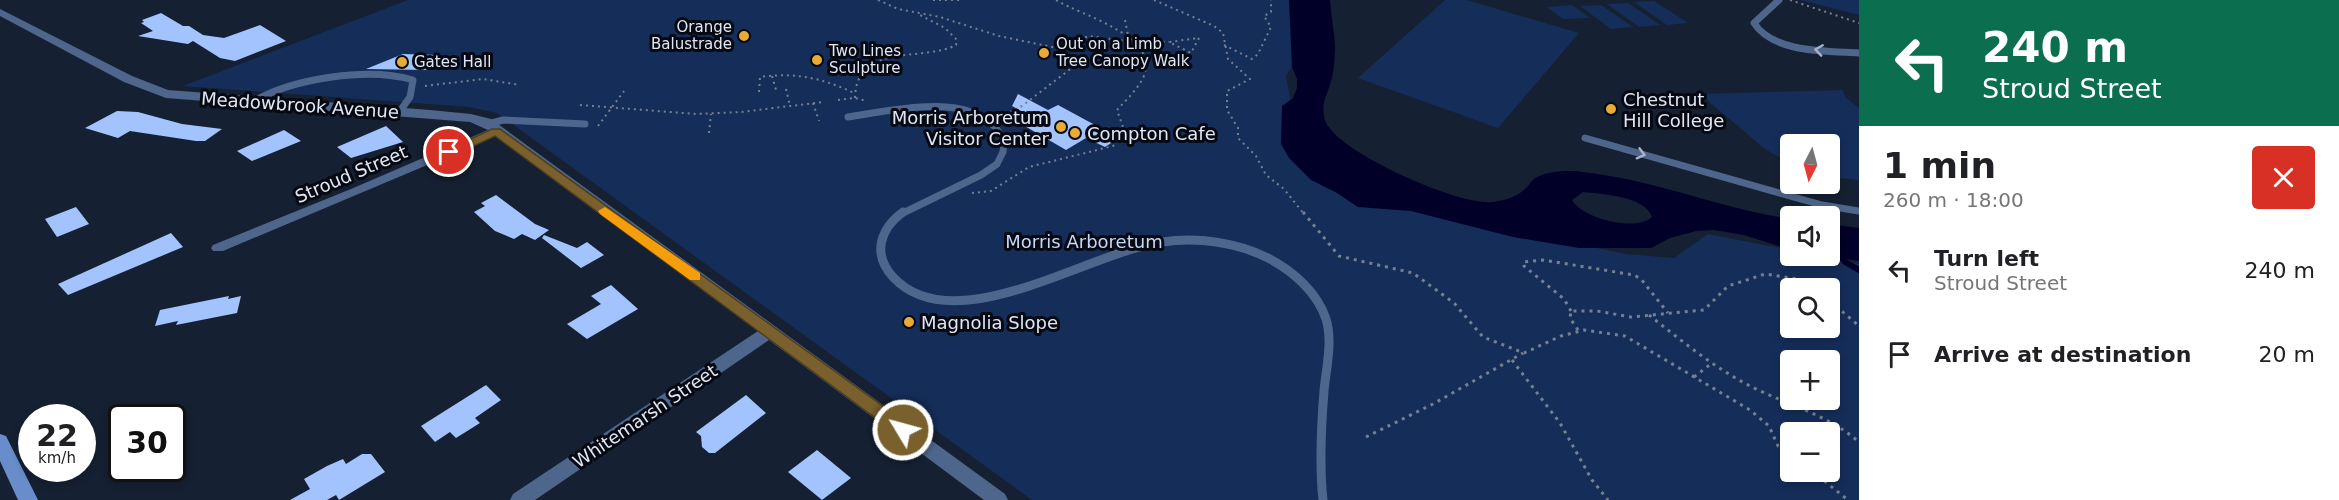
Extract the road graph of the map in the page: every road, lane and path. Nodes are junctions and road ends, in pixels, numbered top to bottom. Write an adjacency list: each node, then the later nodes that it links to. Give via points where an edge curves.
1 (878, 0): 10 (path)
2 (933, 0): 3 (path)
3 (962, 0)
4 (1056, 0): 43 (path, via 1119,31 1141,50 1147,67 1144,76 1117,110 1124,127 1121,141 1029,167 991,191 974,194)
5 (1154, 0): 15 (path, via 1218,28)
6 (1271, 0): 15 (path, via 1271,12 1264,16 1271,27 1258,54 1246,58)
7 (1779, 0): 17 (lane, one-way to 7, via 1821,51 1780,42 1760,32 1754,23)
8 (1790, 0): 12 (path)
9 (0, 12): 27 (street, Meadowbrook Avenue, via 157,92)
10 (914, 13): 16 (path); 25 (path, via 951,33 956,45 880,60 865,72)
11 (1125, 20): 13 (path, bridge, via 1129,40)
12 (1859, 23)
13 (1133, 42): 14 (path, bridge); 16 (path, via 1089,36)
14 (1169, 42): 14 (path, via 1179,40 1199,38 1191,53)
15 (1224, 45): 54 (path, via 1230,61 1250,79 1227,91 1227,110 1238,128 1238,138 1310,220 1329,248 1339,255 1413,273 1454,303 1483,337)
16 (1057, 48): 33 (path, via 1070,57 1073,67)
17 (1859, 53)
18 (772, 76): 22 (path); 24 (path, via 758,78); 25 (path, via 816,76)
19 (520, 85): 20 (path, via 483,79)
20 (414, 86): 27 (lane, via 407,77 396,75 346,78 276,88); 34 (lane)
21 (786, 89): 31 (path)
22 (776, 90)
23 (624, 91): 32 (path)
24 (759, 92)
25 (854, 93): 26 (path, via 855,98)
26 (838, 100)
27 (254, 101): 34 (street, Meadowbrook Avenue)
28 (823, 102): 29 (path)
29 (813, 103): 31 (path); 37 (path)
30 (580, 105): 32 (path)
31 (790, 106): 35 (path)
32 (611, 108): 35 (path); 40 (path)
33 (1016, 109)
34 (400, 111): 39 (street, Meadowbrook Avenue, via 471,118)
35 (711, 114): 41 (path)
36 (848, 117): 43 (lane, via 933,106 965,110 982,117 1000,132 1005,144 1002,155 987,172)
37 (819, 121)
38 (585, 124): 39 (lane, via 503,120)
39 (492, 127): 45 (street, Stroud Street, via 356,192); 53 (street, Meadowbrook Avenue)
40 (597, 127)
41 (709, 133)
42 (1585, 138): 44 (lane, one-way to 44, via 1822,205)
43 (957, 187): 66 (lane, via 902,213 888,225 881,239 879,255 888,272 926,297 968,301 993,297 1134,247 1172,239 1235,245 1268,258 1294,275 1313,295 1327,324 1320,451)
44 (1859, 211)
45 (218, 248)
46 (1791, 278): 49 (path, via 1765,274 1728,286 1704,310)
47 (1840, 310): 51 (path)
48 (1572, 311): 49 (path, via 1523,262 1543,260 1634,275); 50 (path); 52 (path, via 1570,318)
49 (1668, 313): 50 (path)
50 (1648, 315): 56 (path)
51 (1859, 326)
52 (1578, 330): 54 (path); 57 (path, via 1607,330 1625,336)
53 (770, 331): 64 (street, Whitemarsh Street); 65 (street, Meadowbrook Avenue)
54 (1524, 353): 55 (path)
55 (1512, 360): 58 (path); 67 (path, via 1575,447 1592,484)
56 (1712, 363): 57 (path); 60 (path, via 1754,388 1834,422)
57 (1694, 377): 61 (path, via 1750,410 1769,426)
58 (1366, 437)
59 (0, 441): 63 (street)
60 (1859, 442)
61 (1780, 448)
62 (1826, 482): 68 (path)
63 (28, 500)
64 (520, 500)
65 (998, 500)
66 (1323, 500)
67 (1608, 500)
68 (1848, 500)

